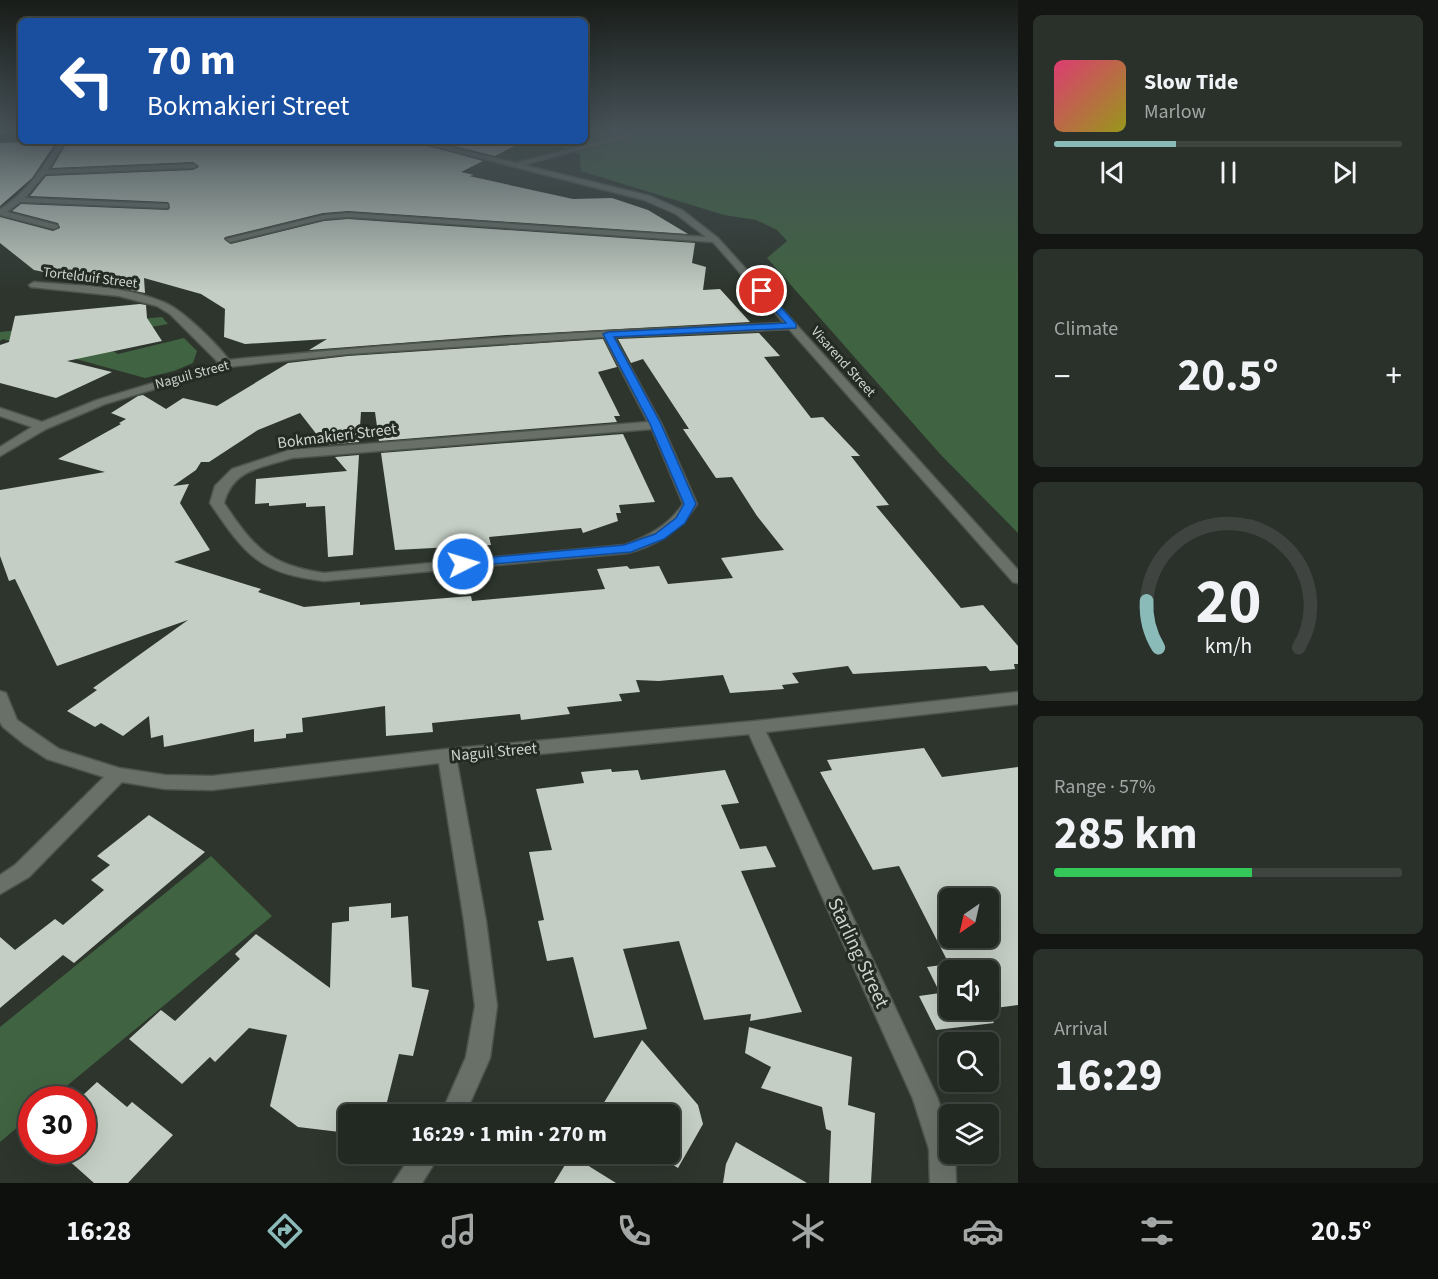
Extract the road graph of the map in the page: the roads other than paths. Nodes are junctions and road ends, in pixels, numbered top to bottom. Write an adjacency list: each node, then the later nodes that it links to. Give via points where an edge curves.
1 (33, 183): 3 (street)
2 (586, 183): 8 (street, Visarend Street, via 655,201 679,212)
3 (16, 200): 4 (street); 5 (street)
4 (165, 206)
5 (0, 213): 6 (street)
6 (54, 226)
7 (230, 238): 8 (street, via 348,215)
8 (715, 240): 10 (street, Visarend Street)
9 (34, 285): 12 (street, Tortelduif Street, via 120,293 160,304 203,339)
10 (793, 326): 11 (street, Naguil Street); 17 (street, Visarend Street)
11 (608, 334): 12 (street, Naguil Street, via 348,351); 14 (street, Bokmakieri Street)
12 (226, 364): 15 (street, Naguil Street, via 141,388)
13 (0, 412): 15 (street)
14 (656, 424): 14 (street, Bokmakieri Street, via 690,504 680,520 660,536 627,549 324,577 281,569 234,530 217,503 222,486 237,472 290,454)
15 (42, 426): 16 (street, Naguil Street)
16 (0, 452)
17 (1018, 579)
18 (0, 697): 22 (street, Naguil Street, via 9,723 30,740 52,754)
19 (1018, 698): 20 (street, Naguil Street)
20 (755, 727): 21 (street, Naguil Street); 27 (street, Starling Street, via 925,1097 942,1149)
21 (447, 756): 22 (street, Naguil Street, via 212,783); 24 (street, via 486,1006 478,1058)
22 (118, 775): 23 (street, via 22,870)
23 (0, 886)
24 (457, 1104)
25 (420, 1164): 26 (street)
26 (406, 1183)
27 (943, 1183)

